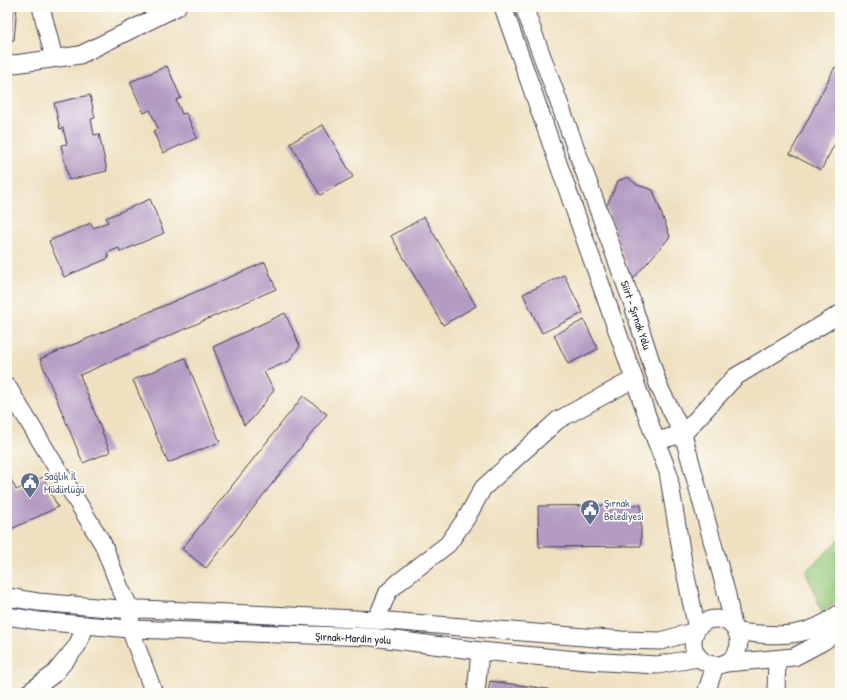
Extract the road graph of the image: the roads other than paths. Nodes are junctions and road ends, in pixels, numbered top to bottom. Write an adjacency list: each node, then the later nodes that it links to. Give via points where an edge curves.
1 (41, 7): 5 (street)
2 (177, 7): 5 (street, via 80,55)
3 (503, 7): 8 (street, Siirt - Şırnak Yolu)
4 (524, 7): 10 (street, Siirt - Şırnak Yolu, via 632,302 659,387)
5 (54, 58): 6 (street)
6 (7, 65)
7 (840, 314): 10 (street, via 734,377)
8 (634, 379): 11 (street, Siirt - Şırnak Yolu); 16 (street, via 558,420 483,488 448,544 388,592)
9 (7, 386): 13 (street, via 103,544)
10 (683, 434): 11 (street); 19 (street, Siirt - Şırnak Yolu)
11 (656, 441): 20 (street, Siirt - Şırnak Yolu, via 668,472)
12 (7, 597): 13 (street, Şırnak-Mardin yolu)
13 (131, 610): 16 (street, Şırnak-Mardin yolu); 18 (street)
14 (840, 613): 19 (street, via 829,622 804,632 778,636)
15 (7, 616): 17 (street, Şırnak-Mardin yolu)
16 (376, 620): 20 (street, Şırnak-Mardin yolu, via 621,640 661,641)
17 (86, 625): 18 (street, Şırnak-Mardin yolu); 26 (street, via 77,646 54,674)
18 (130, 629): 22 (street, Şırnak-Mardin yolu, via 372,637); 27 (street)
19 (735, 629): 20 (street, via 727,622 713,619 706,621); 25 (street, via 739,646 732,659)
20 (696, 630): 23 (street, via 692,645)
21 (840, 630): 24 (street, via 794,657)
22 (480, 651): 23 (street, Şırnak-Mardin yolu, via 657,665); 28 (street)
23 (698, 658): 25 (street, via 703,662)
24 (777, 659): 25 (street); 30 (street)
25 (720, 665): 29 (street)
26 (28, 693)
27 (154, 693)
28 (476, 693)
29 (706, 693)
30 (776, 693)

